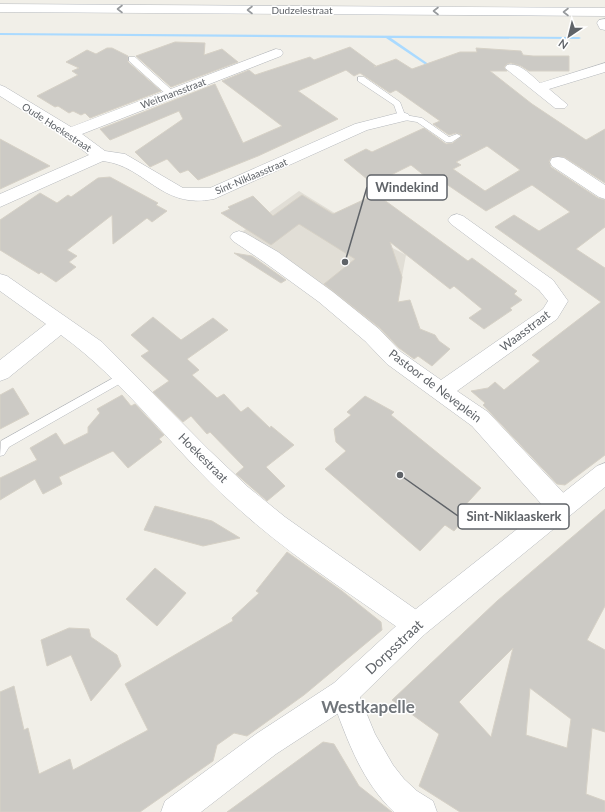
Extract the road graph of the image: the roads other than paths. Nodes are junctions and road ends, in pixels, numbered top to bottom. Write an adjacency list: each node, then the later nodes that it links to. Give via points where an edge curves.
1 (0, 8): 3 (street, Dudzelestraat, one-way to 1)
2 (0, 19): 3 (street, Dudzelestraat)
3 (605, 21)
4 (276, 53): 11 (street, Weitmansstraat)
5 (132, 59): 11 (lane)
6 (605, 66): 9 (street)
7 (512, 68): 9 (street)
8 (362, 79): 13 (lane, via 397,104)
9 (538, 88): 12 (street)
10 (0, 90): 14 (street, Oude Hoekestraat)
11 (171, 94): 14 (street, Weitmansstraat)
12 (560, 105)
13 (402, 117): 15 (lane, via 420,120 449,140); 16 (street, Sint-Niklaasstraat, via 361,128 203,195 178,192 119,158)
14 (70, 133): 16 (street, Oude Hoekestraat)
15 (457, 136)
16 (101, 156): 19 (street, Oude Hoekestraat)
17 (558, 162): 18 (street)
18 (605, 193)
19 (0, 201)
20 (457, 220): 26 (street, Waasstraat, via 546,285 558,301 550,314)
21 (239, 237): 26 (street, Pastoor de Neveplein, via 326,297 372,335 394,358)
22 (0, 281): 23 (street, Hoekestraat)
23 (62, 323): 24 (street); 25 (street, Hoekestraat)
24 (0, 372)
25 (124, 376): 27 (lane, via 5,444); 30 (street, Hoekestraat, via 240,495 276,525)
26 (441, 391): 29 (street, Pastoor de Neveplein, via 480,419)
27 (0, 451)
28 (605, 473): 29 (street, Dorpsstraat)
29 (561, 508): 30 (street, Dorpsstraat)
30 (416, 625): 31 (street, Dorpsstraat)
31 (344, 693): 32 (street, Dorpsstraat, via 266,744); 33 (street, via 377,772 387,784)
32 (176, 812)
33 (422, 812)

